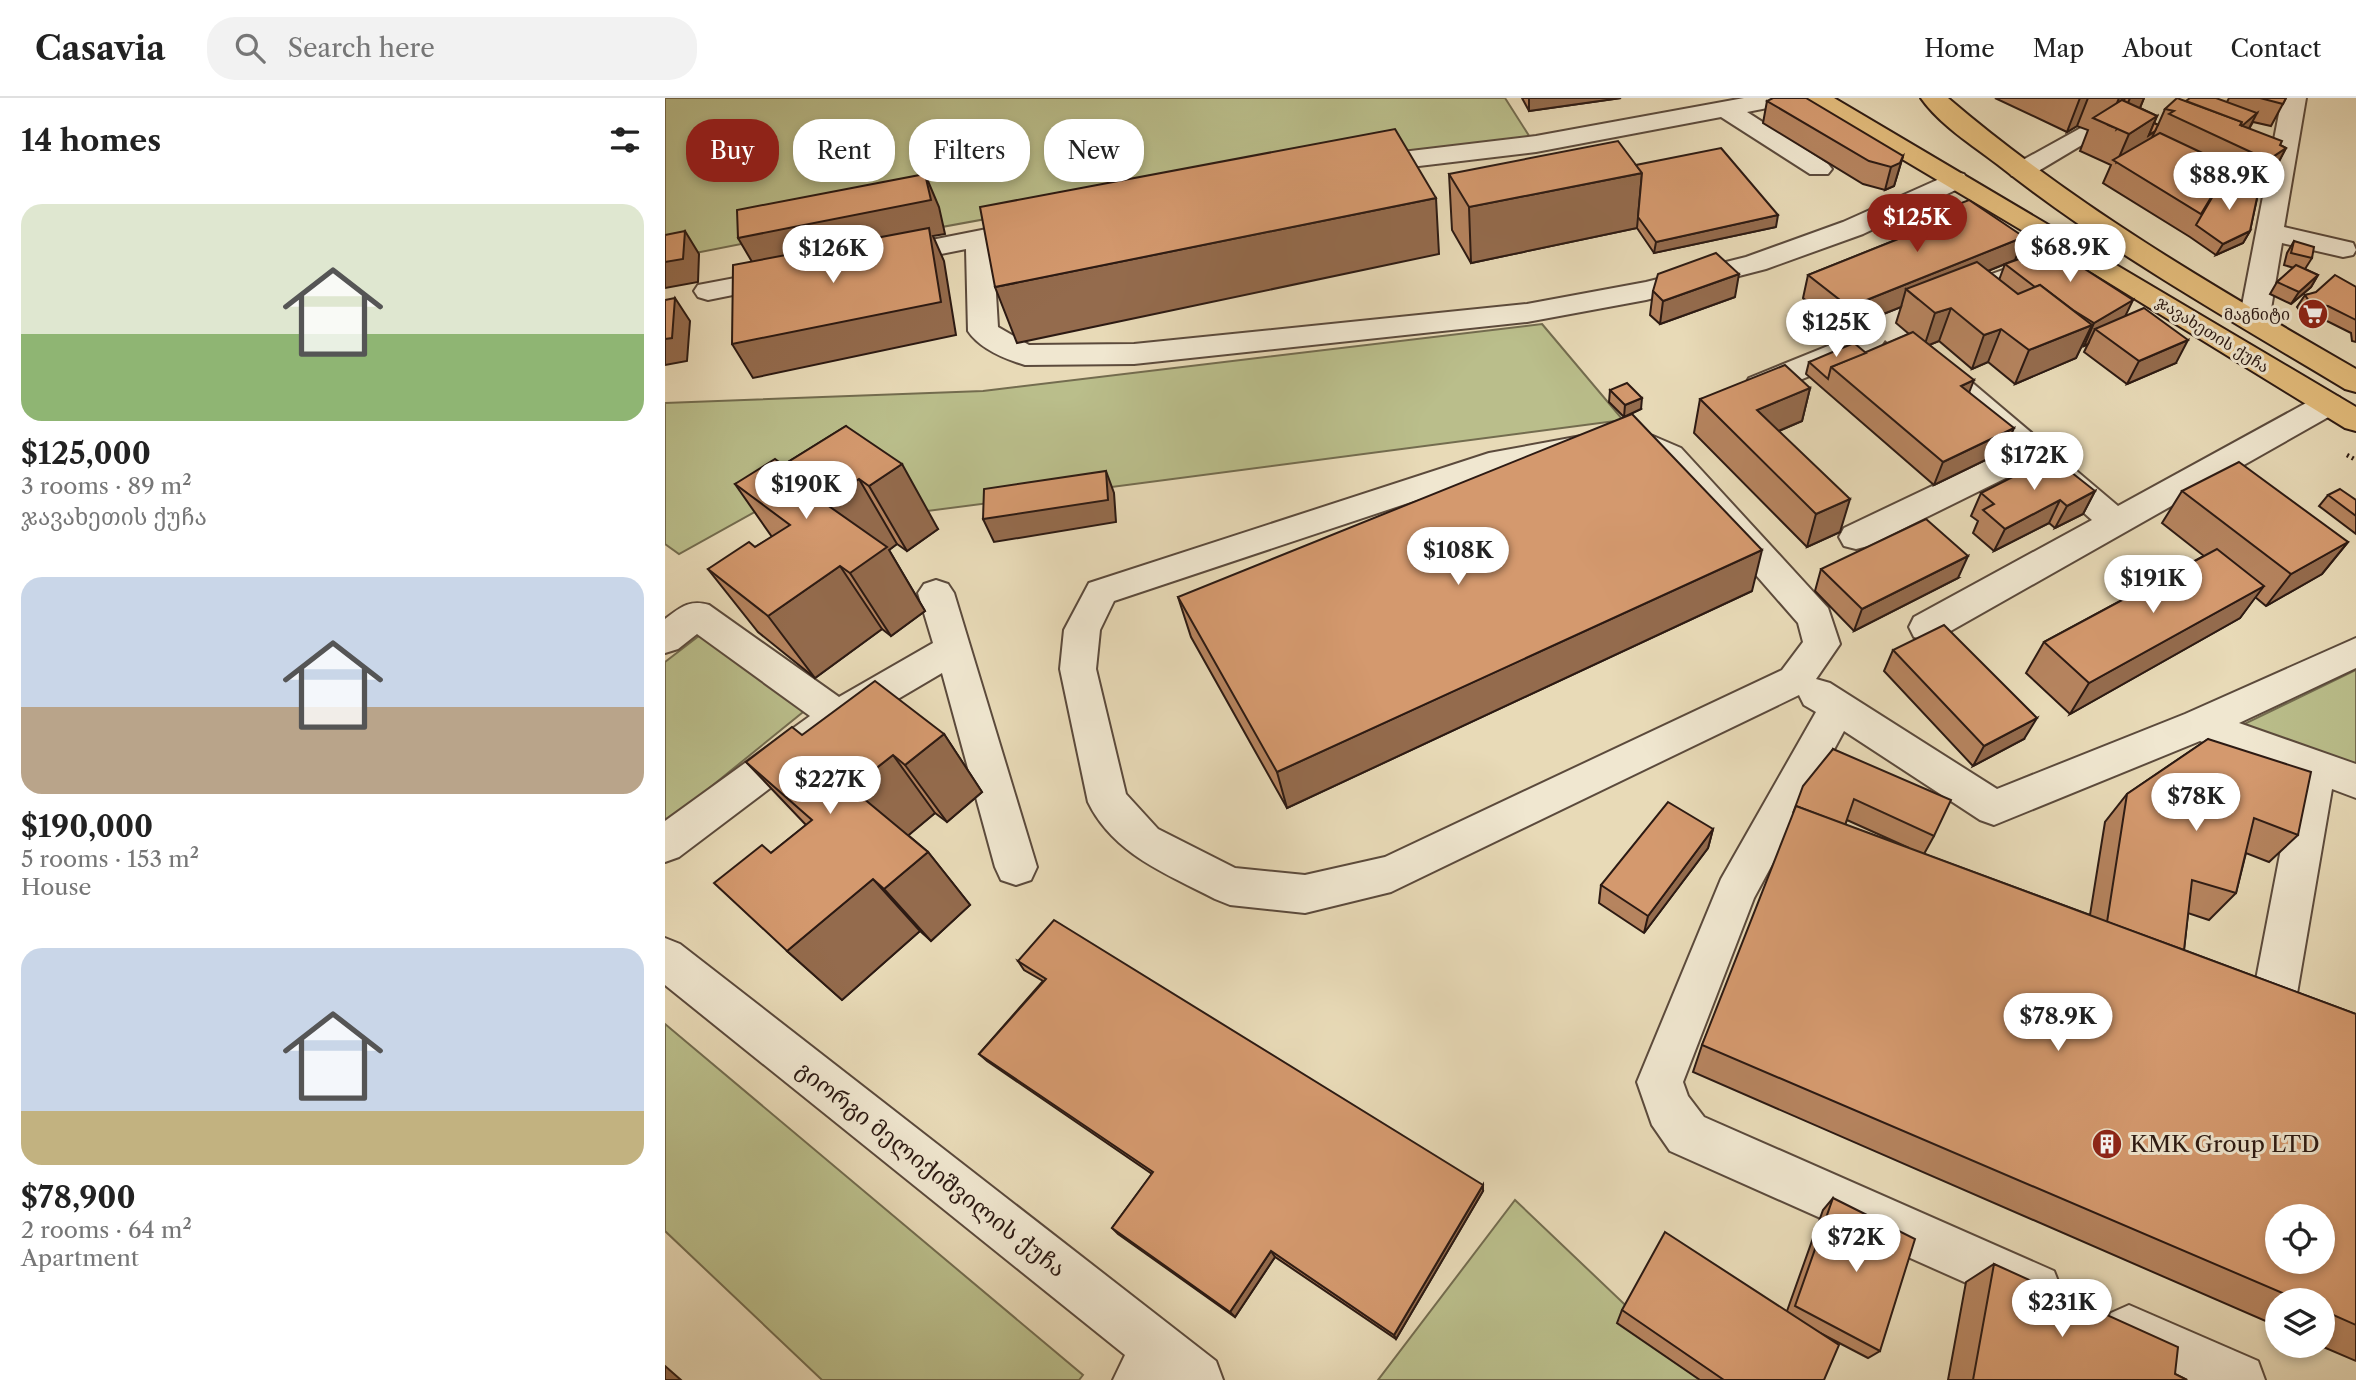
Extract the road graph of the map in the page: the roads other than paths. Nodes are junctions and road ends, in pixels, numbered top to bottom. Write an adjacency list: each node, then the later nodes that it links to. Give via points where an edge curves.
1 (1783, 98): 5 (street)
2 (1817, 98): 7 (main road, ჯავახეთის ქუჩა)
3 (1933, 98): 8 (main road, ჯავახეთის ქუჩა)
4 (2294, 98): 13 (street)
5 (1725, 109): 9 (street); 10 (street, via 1536,144)
6 (2088, 131): 8 (street)
7 (1926, 141): 8 (main road, via 1960,136); 11 (main road, ჯავახეთის ქუჩა)
8 (2004, 159): 11 (main road, via 1999,176 1990,181); 20 (main road, ჯავახეთის ქუჩა)
9 (1819, 169)
10 (1333, 170)
11 (1955, 180): 14 (street, via 1853,228 1756,263 1646,291 1528,313 1134,354 1025,355 983,331); 16 (main road, ჯავახეთის ქუჩა)
12 (1033, 228): 14 (street)
13 (2270, 232): 15 (street); 20 (street)
14 (979, 239): 17 (street)
15 (2343, 249)
16 (2083, 254): 21 (street, via 2038,263); 24 (main road, ჯავახეთის ქუჩა)
17 (857, 262)
18 (803, 273): 19 (street)
19 (708, 291)
20 (2253, 321): 22 (main road, ჯავახეთის ქუჩა)
21 (1883, 323): 23 (street, via 1870,340); 26 (street)
22 (2356, 382)
23 (1760, 385)
24 (2328, 404): 25 (main road, ჯავახეთის ქუჩა); 27 (street)
25 (2356, 421)
26 (2034, 451): 27 (street); 28 (street)
27 (2116, 522): 31 (street)
28 (1856, 537)
29 (936, 593): 33 (street)
30 (681, 608): 32 (street); 37 (street)
31 (1927, 627)
32 (665, 639)
33 (953, 649): 37 (street); 42 (street)
34 (2356, 652): 38 (street)
35 (1795, 680): 35 (street, via 1391,874 1305,894 1230,886 1144,842 1108,803 1078,669 1082,630 1101,592 1500,461 1619,440 1669,456 1815,618 1822,644); 36 (street)
36 (1838, 707): 38 (street, via 1994,808); 46 (street, via 1736,892 1660,1082 1669,1109 1687,1134)
37 (838, 716): 41 (street)
38 (2199, 725): 39 (street)
39 (2316, 767): 40 (street); 44 (street)
40 (2356, 781)
41 (665, 844)
42 (1016, 867)
43 (665, 958): 45 (street, გიორგი მელიქიშვილის ქუჩა)
44 (2272, 1011)
45 (1165, 1370)
46 (2239, 1380)

